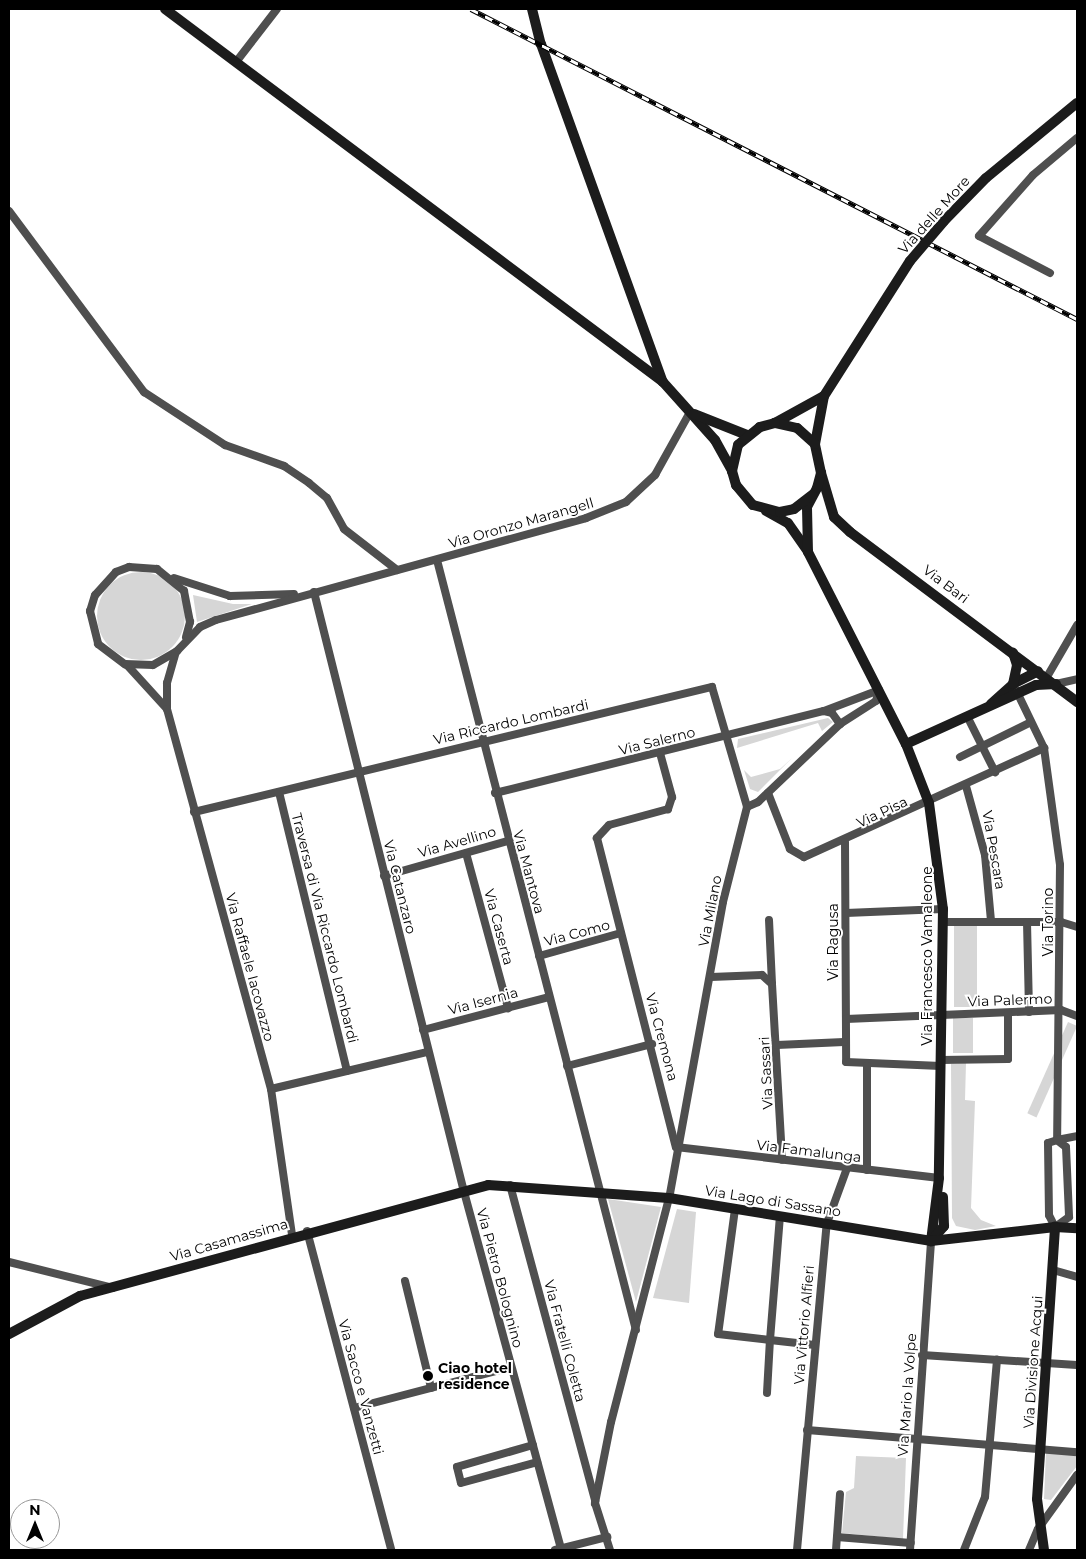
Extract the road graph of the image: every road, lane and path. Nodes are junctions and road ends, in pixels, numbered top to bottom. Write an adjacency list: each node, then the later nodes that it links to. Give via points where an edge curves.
1 (166, 9): 4 (main road)
2 (277, 9): 4 (street)
3 (532, 9): 9 (main road, via 541,44)
4 (236, 62): 9 (main road)
5 (1077, 103): 10 (main road, Via delle More, bridge, via 1000,166 944,221 910,262)
6 (1077, 138): 8 (street, via 1033,175 979,236)
7 (9, 211): 21 (street, via 144,392 225,445 284,466 309,483 327,498 344,529)
8 (1050, 273)
9 (663, 382): 11 (main road)
10 (824, 396): 12 (main road); 14 (main road)
11 (690, 412): 13 (main road); 15 (main road, via 715,440); 20 (street, Via Oronzo Marangell, via 655,475 626,502)
12 (775, 423): 13 (main road); 14 (main road, via 798,428)
13 (747, 435): 15 (main road, via 738,445)
14 (815, 444): 16 (main road)
15 (732, 471): 18 (main road, via 743,496)
16 (821, 473): 17 (main road); 27 (main road, Via Bari, via 834,517)
17 (812, 495): 18 (main road, via 794,509); 19 (main road, via 807,507)
18 (766, 511): 19 (main road, Via Francesco Vamaleone, via 788,523)
19 (808, 552): 34 (main road, Via Francesco Vamaleone)
20 (437, 560): 21 (street, Via Oronzo Marangell); 45 (street, Via Mantova)
21 (398, 570): 23 (street, Via Oronzo Marangell)
22 (173, 578): 23 (street, via 230,596); 25 (street, via 190,606); 28 (street, via 157,569 129,567 104,581 95,595 91,628 98,644)
23 (314, 592): 25 (street, via 216,620); 51 (street, Via Catanzaro)
24 (1077, 626): 31 (street)
25 (186, 638): 26 (street)
26 (177, 651): 28 (street, via 153,665); 38 (street, via 167,683)
27 (1013, 653): 29 (main road, Via Bari); 32 (main road, via 1017,665)
28 (125, 664): 38 (street)
29 (1038, 671): 31 (main road, Via Bari); 32 (main road); 33 (main road)
30 (1077, 679): 31 (street)
31 (1049, 682): 33 (main road); 36 (main road, Via Bari)
32 (1013, 684): 35 (street, Via Torino); 37 (main road)
33 (1029, 688): 35 (main road); 39 (street)
34 (879, 690): 40 (street, Via Salerno); 43 (street, via 876,700); 46 (main road, Via Francesco Vamaleone)
35 (1018, 693): 37 (main road); 39 (street, Via Torino)
36 (1077, 702)
37 (990, 704): 41 (main road)
38 (167, 709): 59 (street, Via Raffaele Iacovazzo)
39 (1025, 709): 42 (street, Via Torino)
40 (824, 711): 43 (street, via 832,713); 44 (street, Via Salerno)
41 (967, 716): 46 (main road); 47 (street)
42 (1031, 722): 47 (street); 48 (street, Via Torino)
43 (840, 724): 56 (street)
44 (725, 737): 45 (street, Via Riccardo Lombardi, via 712,687); 49 (street, Via Salerno); 58 (street, Via Riccardo Lombardi)
45 (481, 740): 51 (street, Via Riccardo Lombardi); 55 (street, Via Mantova)
46 (906, 744): 57 (main road, Via Francesco Vamaleone)
47 (982, 746): 50 (street); 52 (street)
48 (1044, 748): 52 (street, Via Pisa); 70 (street, Via Torino, via 1060,865)
49 (660, 753): 55 (street, Via Salerno); 72 (street, Via Cremona, via 672,797 668,809 609,825 596,838)
50 (960, 757)
51 (356, 772): 54 (street, Via Riccardo Lombardi); 63 (street, Via Catanzaro)
52 (995, 772): 53 (street, Via Pisa)
53 (966, 786): 57 (street, Via Pisa); 67 (street, Via Pescara, via 985,855)
54 (279, 792): 59 (street, Via Riccardo Lombardi); 92 (street, Traversa di Via Riccardo Lombardi)
55 (495, 793): 60 (street, Via Mantova)
56 (768, 793): 58 (street); 61 (street, Via Pisa, via 796,854 804,857)
57 (929, 804): 61 (street, Via Pisa); 64 (main road, Via Francesco Vamaleone)
58 (747, 807): 74 (street, Via Milano)
59 (194, 812): 93 (street, Via Raffaele Iacovazzo)
60 (508, 841): 62 (street, Via Avellino); 73 (street, Via Mantova)
61 (845, 842): 65 (street, Via Ragusa)
62 (466, 853): 63 (street, Via Avellino); 77 (street, Via Caserta)
63 (384, 876): 84 (street, Via Catanzaro)
64 (943, 909): 65 (street); 68 (main road, Via Francesco Vamaleone)
65 (846, 913): 83 (street, Via Ragusa)
66 (769, 920): 75 (street, Via Sassari)
67 (991, 921): 68 (street); 69 (street)
68 (943, 922): 81 (main road, Via Francesco Vamaleone)
69 (1027, 922): 70 (street); 79 (street)
70 (1061, 922): 71 (street); 78 (street, Via Torino)
71 (1077, 927)
72 (621, 934): 73 (street, Via Como); 86 (street, Via Cremona)
73 (539, 956): 76 (street, Via Mantova)
74 (711, 977): 75 (street, via 762,975); 96 (street, Via Milano)
75 (772, 984): 87 (street, Via Sassari)
76 (550, 997): 77 (street, Via Isernia); 90 (street, Via Mantova)
77 (508, 1008): 84 (street, Via Isernia)
78 (1061, 1010): 79 (street, Via Palermo); 82 (street, Via Palermo); 95 (street, Via Torino)
79 (1029, 1012): 80 (street, Via Palermo)
80 (1008, 1013): 81 (street, Via Palermo); 89 (street, via 1008,1059)
81 (942, 1014): 83 (street, Via Palermo); 89 (main road, Via Francesco Vamaleone)
82 (1077, 1016)
83 (846, 1019): 85 (street, Via Ragusa)
84 (423, 1030): 88 (street, Via Catanzaro)
85 (844, 1042): 87 (street); 91 (street, via 846,1062)
86 (652, 1044): 90 (street); 96 (street, Via Cremona)
87 (777, 1045): 97 (street, Via Sassari)
88 (428, 1052): 92 (street); 102 (street, Via Catanzaro)
89 (941, 1063): 91 (street); 100 (main road, Via Francesco Vamaleone)
90 (567, 1066): 103 (street, Via Mantova)
91 (867, 1066): 99 (street)
92 (348, 1071): 93 (street)
93 (271, 1089): 112 (street, Via Raffaele Iacovazzo)
94 (1077, 1136): 95 (street)
95 (1057, 1140): 109 (street, via 1048,1143 1049,1215); 109 (street, via 1066,1147 1069,1217)
96 (676, 1147): 97 (street, Via Famalunga); 104 (street, Via Milano)
97 (782, 1160): 98 (street, Via Famalunga)
98 (847, 1168): 99 (street, Via Famalunga); 107 (street, Via Vittorio Alfieri)
99 (867, 1170): 100 (street, Via Famalunga)
100 (939, 1178): 108 (main road); 114 (main road)
101 (510, 1185): 102 (main road, Via Lago di Sassano); 103 (main road, Via Lago di Sassano); 141 (street, Via Fratelli Coletta)
102 (463, 1188): 111 (main road, Via Casamassima); 127 (street, Via Pietro Bolognino)
103 (599, 1190): 104 (main road, Via Lago di Sassano); 120 (street, Via Mantova)
104 (670, 1198): 105 (main road, Via Lago di Sassano); 120 (street, Via Milano)
105 (735, 1209): 106 (main road, Via Lago di Sassano); 122 (street, via 718,1334)
106 (780, 1216): 107 (main road, Via Lago di Sassano); 122 (street)
107 (827, 1223): 114 (main road, Via Lago di Sassano); 123 (street, Via Vittorio Alfieri)
108 (944, 1226): 113 (main road); 114 (main road)
109 (1055, 1227): 110 (main road, Via Lago di Sassano); 113 (main road, Via Lago di Sassano); 116 (main road, Via Divisione Acqui)
110 (1077, 1228)
111 (308, 1231): 112 (main road, Via Casamassima); 131 (street, Via Sacco e Vanzetti)
112 (292, 1235): 119 (main road, Via Casamassima)
113 (964, 1238): 114 (main road, Via Lago di Sassano)
114 (932, 1241): 124 (street, Via Mario la Volpe)
115 (9, 1262): 119 (street)
116 (1053, 1270): 117 (street); 126 (main road, Via Divisione Acqui)
117 (1077, 1277)
118 (405, 1281): 129 (street)
119 (113, 1288): 121 (main road, Via Casamassima, via 56,1306)
120 (636, 1331): 141 (street, Via Milano)
121 (9, 1334)
122 (770, 1340): 123 (street); 130 (street)
123 (815, 1345): 132 (street, Via Vittorio Alfieri)
124 (922, 1355): 125 (street); 133 (street, Via Mario la Volpe)
125 (997, 1360): 126 (street); 134 (street)
126 (1048, 1364): 128 (street); 136 (main road, Via Divisione Acqui)
127 (511, 1366): 129 (street); 135 (street, Via Pietro Bolognino)
128 (1077, 1366)
129 (431, 1388): 131 (street)
130 (767, 1393)
131 (354, 1408): 146 (street, Via Sacco e Vanzetti)
132 (807, 1430): 133 (street); 149 (street, Via Vittorio Alfieri)
133 (915, 1439): 134 (street); 145 (street, Via Mario la Volpe)
134 (990, 1444): 136 (street); 151 (street, via 985,1497)
135 (533, 1446): 138 (street, Via Pietro Bolognino); 138 (street, via 457,1467 461,1483)
136 (1040, 1448): 137 (street); 142 (main road, Via Divisione Acqui)
137 (1077, 1452)
138 (537, 1462): 147 (street, Via Pietro Bolognino)
139 (1077, 1474): 142 (street)
140 (840, 1494): 144 (street)
141 (595, 1503): 143 (street, Via Fratelli Coletta)
142 (1038, 1529): 152 (street); 153 (main road, Via Divisione Acqui)
143 (606, 1537): 147 (street); 148 (street, Via Fratelli Coletta)
144 (837, 1537): 145 (street); 150 (street)
145 (911, 1547)
146 (391, 1550)
147 (558, 1550)
148 (610, 1550)
149 (797, 1550)
150 (836, 1550)
151 (964, 1550)
152 (1029, 1550)
153 (1044, 1550)

